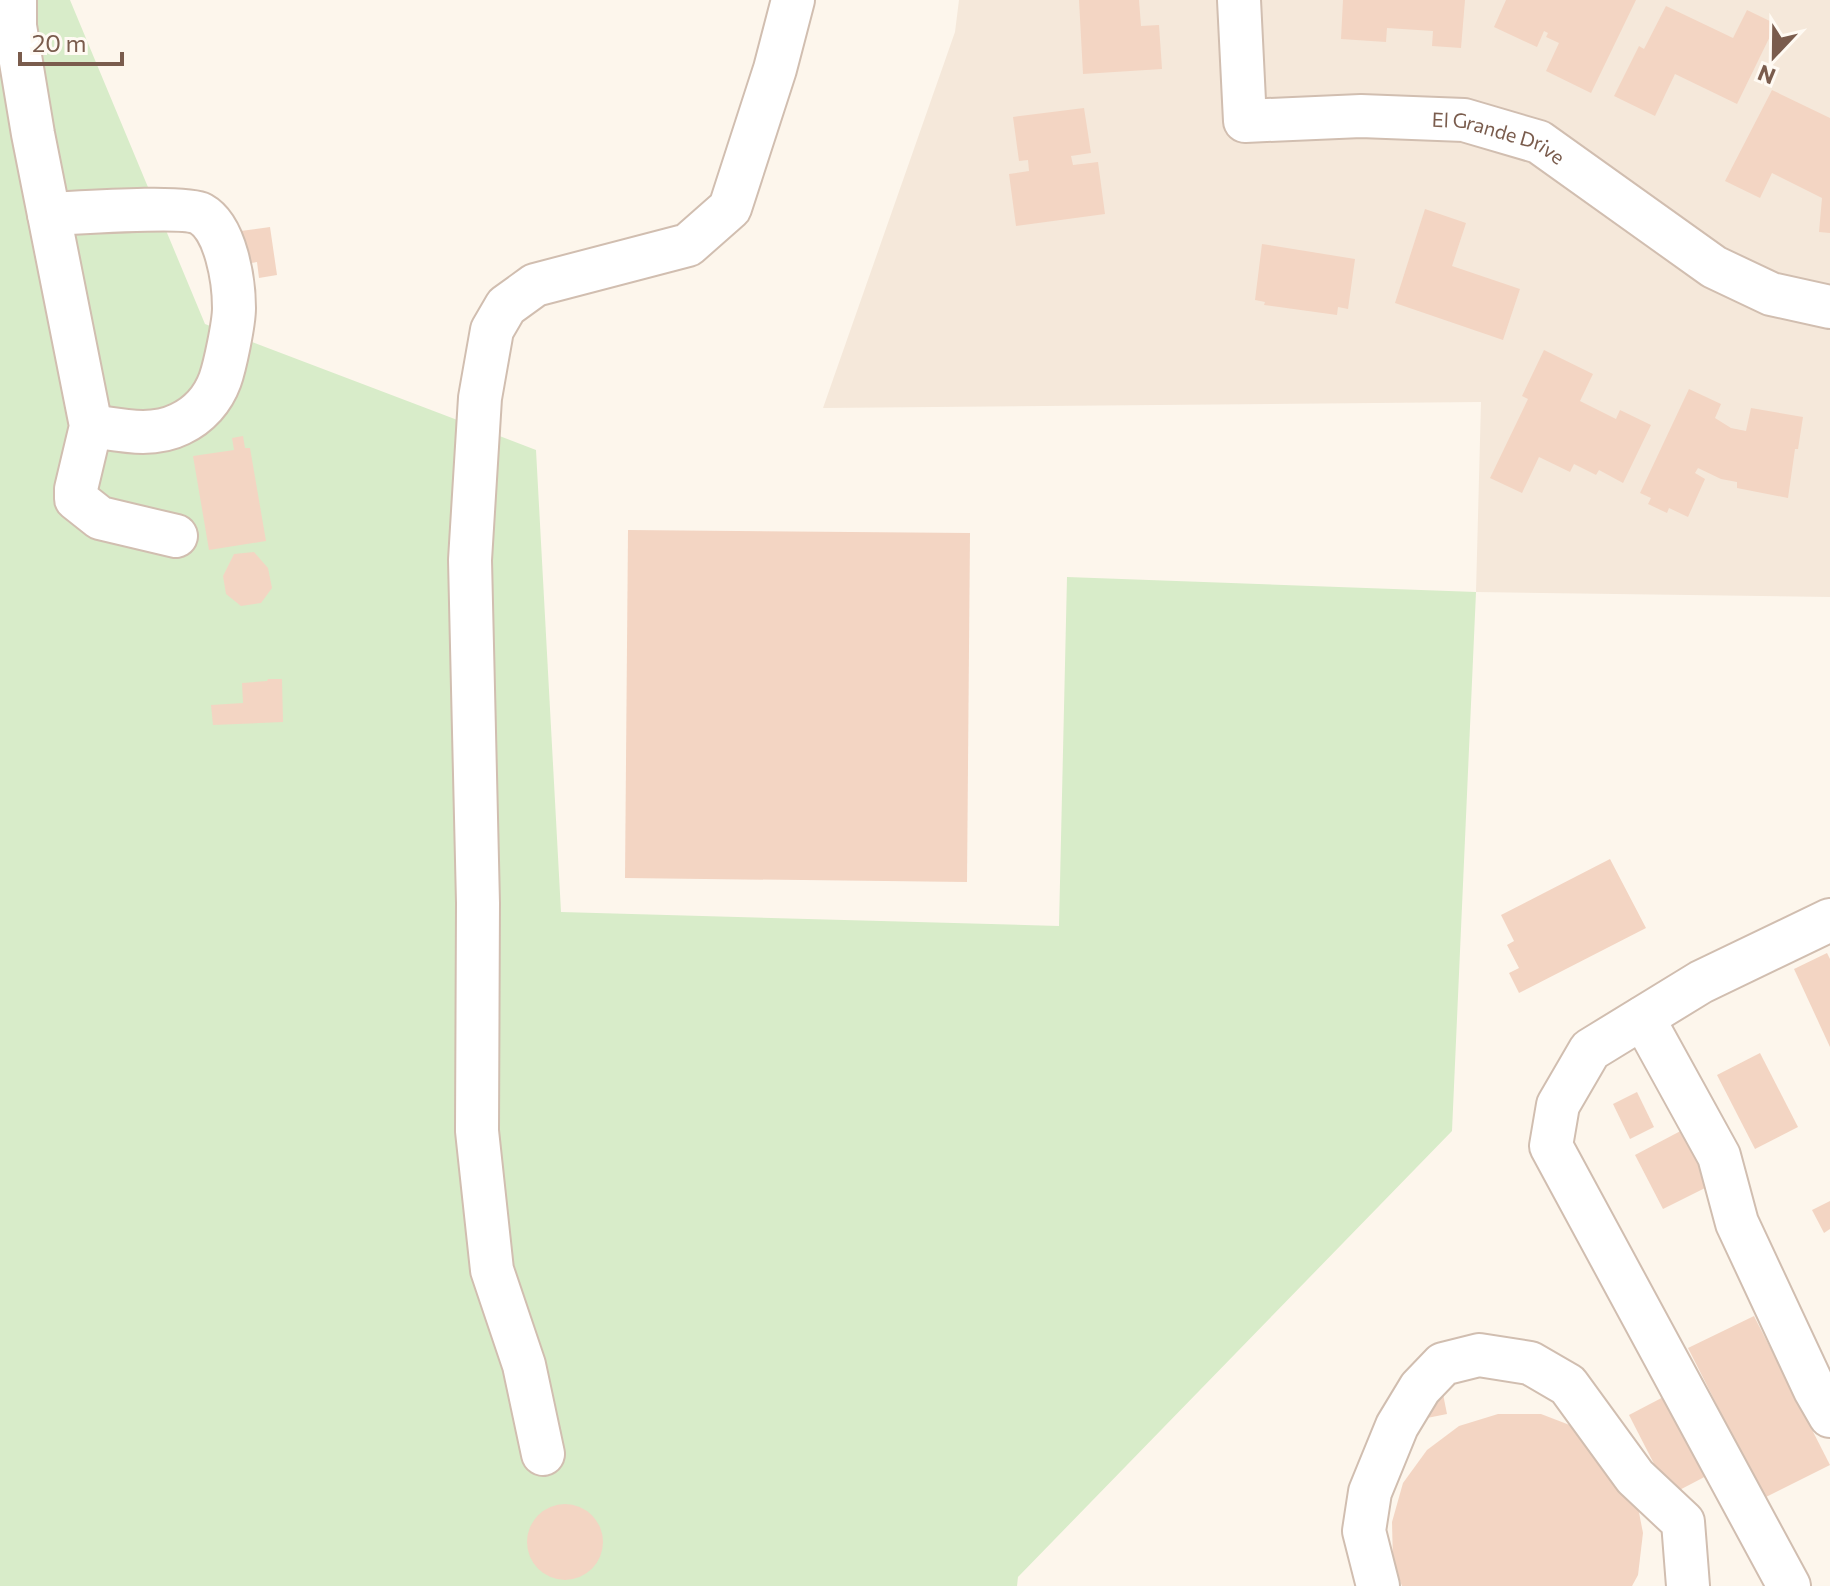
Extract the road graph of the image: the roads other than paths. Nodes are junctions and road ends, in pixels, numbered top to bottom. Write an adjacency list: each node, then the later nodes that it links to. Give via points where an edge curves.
1 (15, 0): 4 (street, via 15,26)
2 (793, 0): 11 (street, via 730,208 688,245 535,285 506,306 492,330 480,398 470,560 477,1131 492,1270 524,1365)
3 (1239, 0): 5 (street, El Grande Drive, via 1245,121 1361,116 1464,120 1539,142 1714,267 1771,294)
4 (49, 214): 6 (street); 6 (street, via 193,211 214,224 228,259 234,309 220,379 206,405 163,431)
5 (1830, 307)
6 (91, 426): 7 (street, via 76,499 100,518)
7 (176, 536)
8 (1830, 920): 9 (street, via 1701,982)
9 (1643, 1018): 10 (street, via 1719,1156 1737,1223); 14 (street, via 1590,1050 1558,1105 1551,1146)
10 (1830, 1416)
11 (543, 1454)
12 (1378, 1586): 13 (street, via 1364,1531 1370,1492 1397,1426 1420,1388 1443,1364 1479,1355 1530,1363 1568,1385 1635,1477 1683,1522)
13 (1688, 1586)
14 (1789, 1586)

